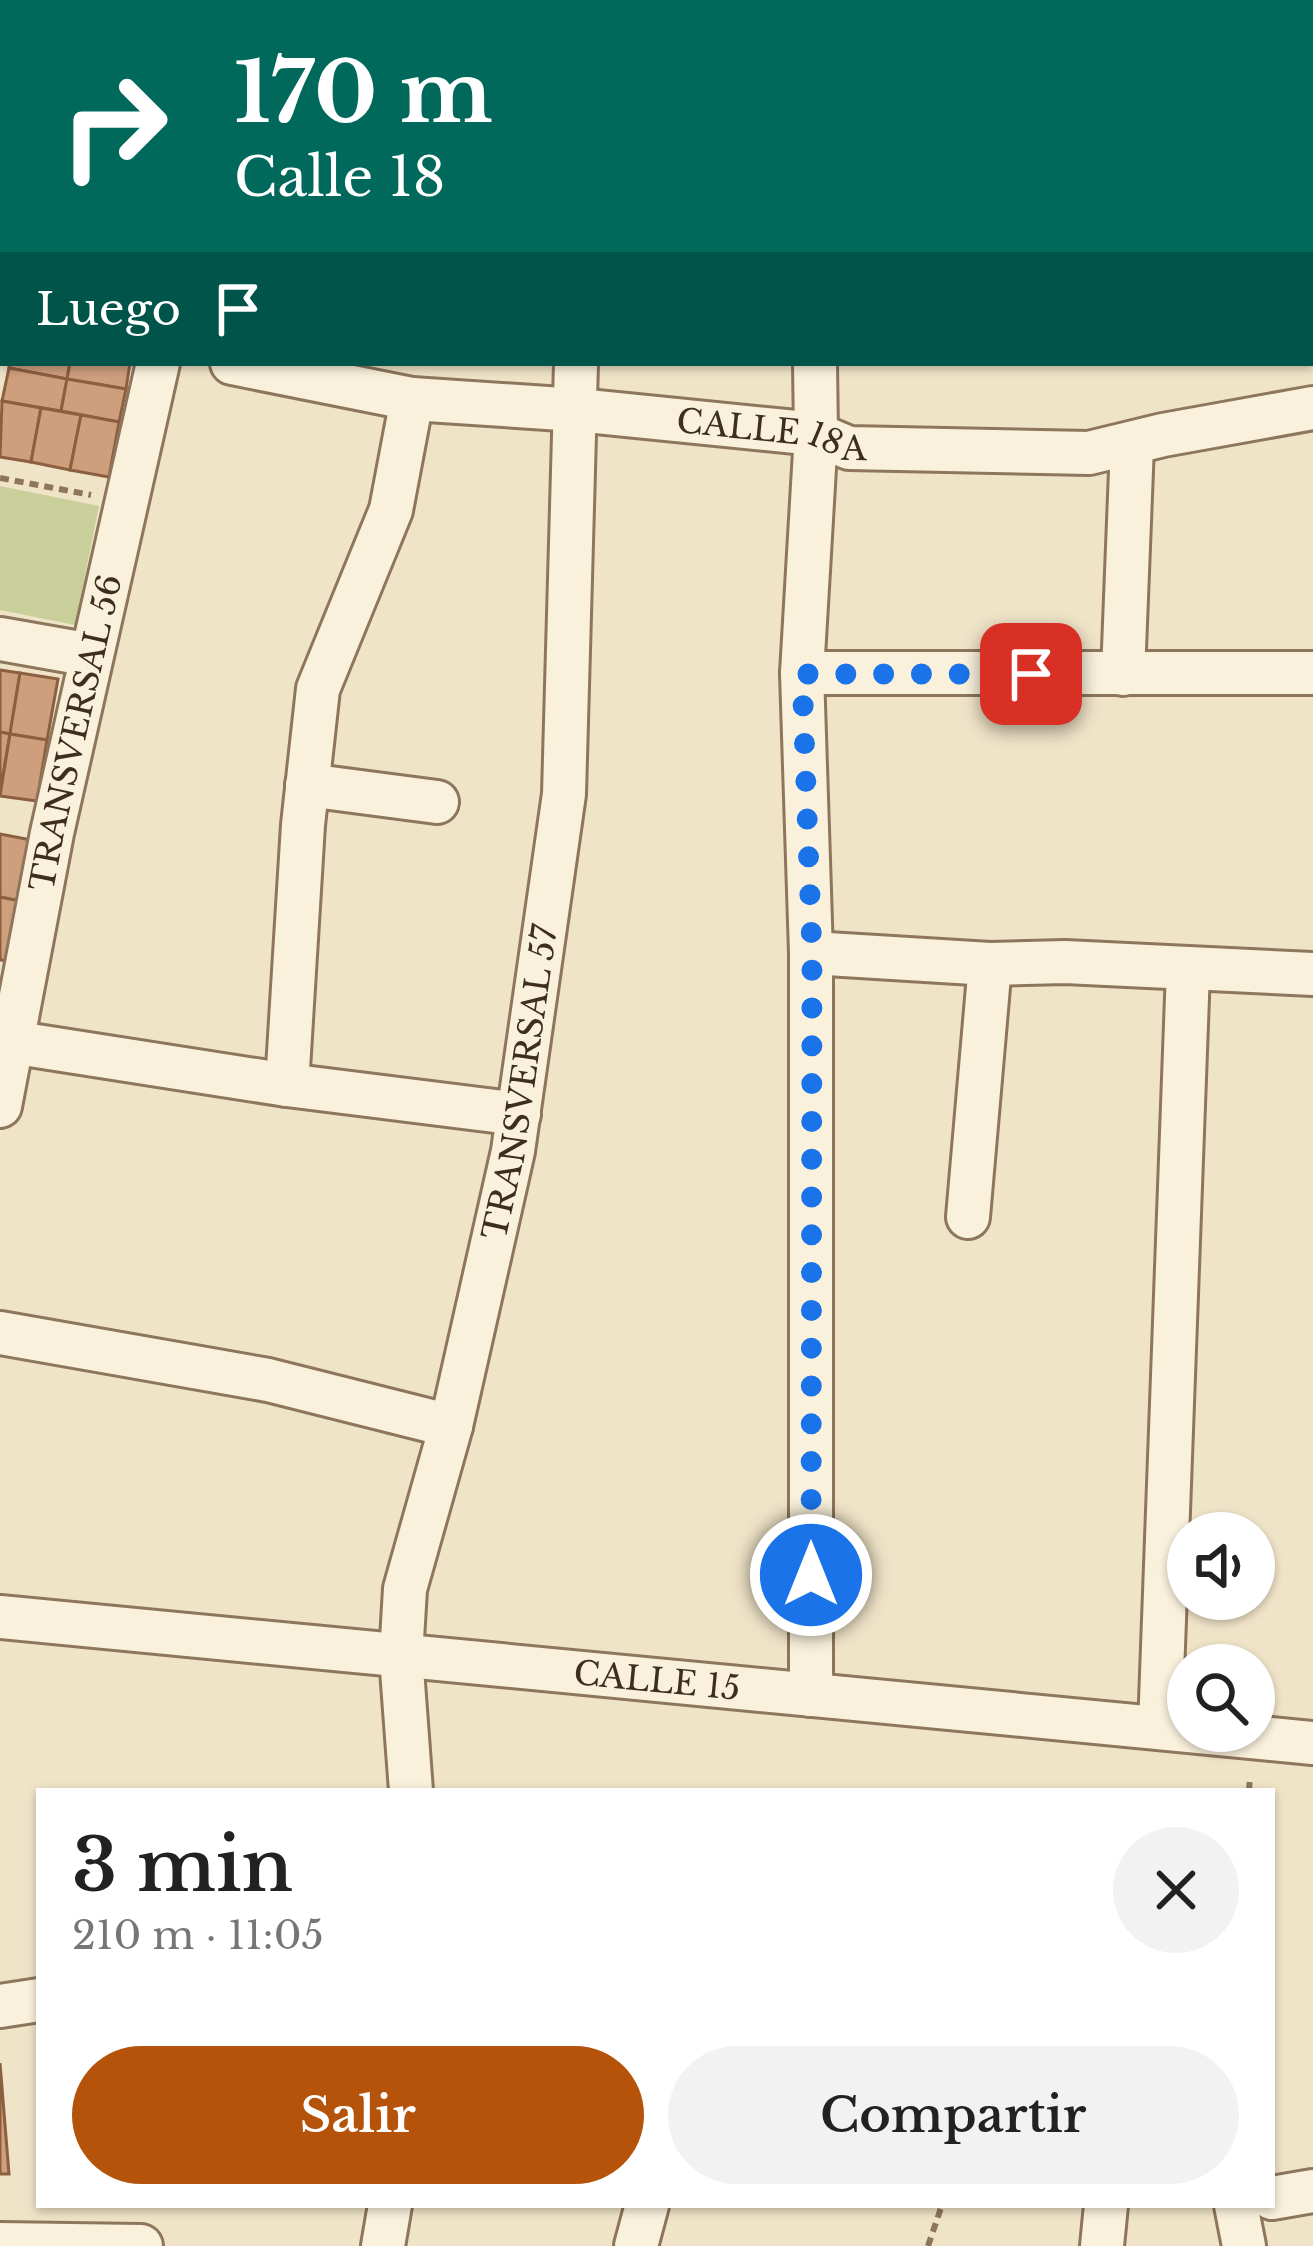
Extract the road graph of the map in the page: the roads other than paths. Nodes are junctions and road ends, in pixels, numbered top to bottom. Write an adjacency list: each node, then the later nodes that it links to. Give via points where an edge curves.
1 (157, 366): 11 (street, TRANSVERSAL 56)
2 (247, 366): 5 (street, CALLE 18A)
3 (576, 366): 7 (street, TRANSVERSAL 57)
4 (815, 366): 8 (street)
5 (412, 399): 7 (street, CALLE 18A); 15 (street, via 391,510 318,689)
6 (1313, 408): 9 (street, CALLE 18A)
7 (577, 410): 8 (street, CALLE 18A); 24 (street, TRANSVERSAL 57, via 564,794)
8 (816, 434): 9 (street, CALLE 18A, via 849,448 891,450 1089,453); 13 (street)
9 (1132, 445): 14 (street)
10 (0, 639): 11 (street)
11 (91, 655): 21 (street, TRANSVERSAL 56)
12 (1313, 673): 14 (street)
13 (802, 674): 14 (street); 17 (street)
14 (1123, 674)
15 (307, 785): 16 (street); 22 (street)
16 (437, 802)
17 (812, 953): 18 (street); 30 (street)
18 (990, 964): 19 (street); 25 (street)
19 (1188, 970): 20 (street); 31 (street)
20 (1313, 974)
21 (11, 1042): 22 (street); 23 (street, TRANSVERSAL 56)
22 (287, 1085): 24 (street)
23 (0, 1106)
24 (519, 1114): 27 (street, TRANSVERSAL 57)
25 (968, 1217)
26 (0, 1333): 27 (street, via 268,1380)
27 (451, 1426): 29 (street, TRANSVERSAL 57, via 405,1589)
28 (0, 1617): 29 (street, CALLE 15)
29 (401, 1656): 30 (street, CALLE 15); 33 (street, TRANSVERSAL 57)
30 (811, 1695): 31 (street, CALLE 15)
31 (1160, 1729): 32 (street, CALLE 15)
32 (1313, 1743)
33 (411, 1788)
34 (36, 2000): 35 (street)
35 (0, 2006)
36 (1313, 2191): 37 (street)
37 (1275, 2197)
38 (389, 2208): 44 (street)
39 (646, 2208): 45 (street)
40 (1106, 2208): 46 (street)
41 (1237, 2208): 47 (street)
42 (0, 2244): 43 (street)
43 (141, 2246)
44 (383, 2246)
45 (636, 2246)
46 (1102, 2246)
47 (1244, 2246)

